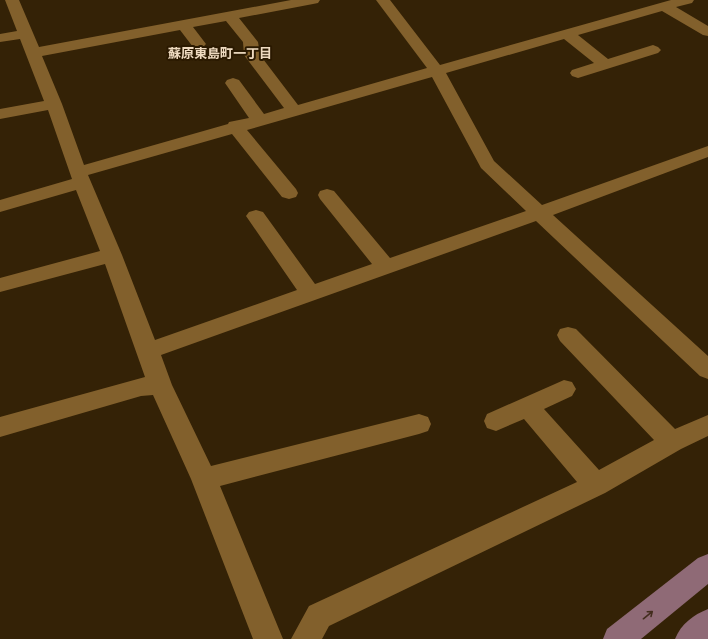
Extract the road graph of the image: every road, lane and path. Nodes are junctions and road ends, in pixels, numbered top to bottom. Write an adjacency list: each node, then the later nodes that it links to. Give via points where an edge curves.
1 (5, 0): 6 (street)
2 (12, 0): 11 (street)
3 (313, 0): 8 (street)
4 (383, 0): 18 (street)
5 (683, 0): 7 (street)
6 (0, 1)
7 (665, 7): 10 (street); 12 (street)
8 (230, 16): 9 (street); 22 (street, via 250,42 252,55)
9 (184, 25): 14 (street); 16 (street)
10 (708, 32)
11 (26, 34): 13 (street); 16 (street)
12 (567, 34): 17 (street); 18 (street)
13 (0, 38)
14 (198, 44)
15 (653, 50): 17 (street)
16 (33, 54): 21 (street)
17 (606, 65): 19 (street)
18 (436, 71): 22 (street); 31 (street, via 487,164)
19 (578, 73)
20 (233, 83): 24 (street)
21 (54, 104): 23 (street); 27 (street)
22 (294, 110): 24 (street)
23 (0, 114)
24 (259, 120): 25 (street)
25 (235, 126): 27 (street); 28 (street)
26 (708, 151): 31 (street)
27 (80, 177): 30 (street); 33 (street)
28 (288, 193)
29 (327, 195): 34 (street)
30 (0, 206)
31 (539, 213): 34 (street); 39 (street)
32 (256, 216): 36 (street)
33 (112, 255): 35 (street); 38 (street)
34 (386, 267): 36 (street)
35 (0, 285)
36 (310, 293): 38 (street)
37 (568, 335): 47 (street)
38 (148, 352): 40 (street)
39 (708, 370)
40 (160, 385): 46 (street, via 141,387); 48 (street)
41 (564, 389): 42 (street)
42 (528, 407): 43 (street); 49 (street)
43 (496, 421)
44 (420, 424): 48 (street)
45 (708, 425): 47 (street)
46 (0, 427)
47 (672, 442): 49 (street)
48 (204, 479): 52 (street)
49 (596, 484): 53 (street, via 319,616)
50 (708, 567): 54 (main road, one-way to 50)
51 (708, 623): 55 (main road)
52 (268, 639)
53 (306, 639)
54 (618, 639)
55 (690, 639)

